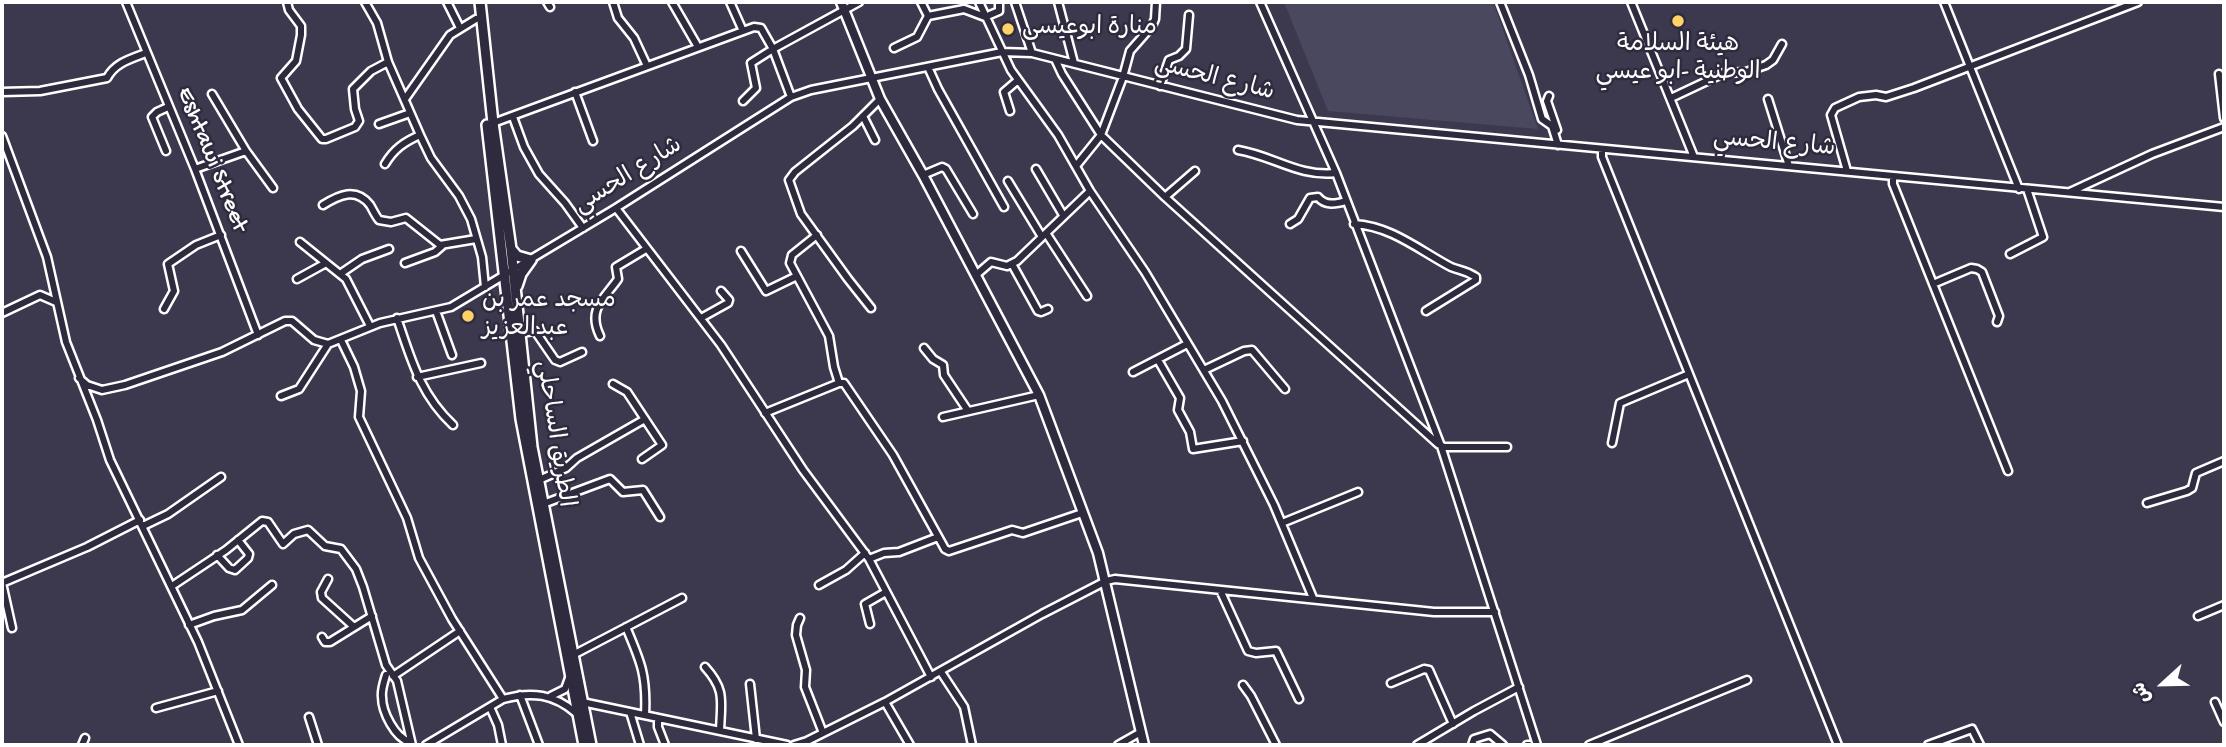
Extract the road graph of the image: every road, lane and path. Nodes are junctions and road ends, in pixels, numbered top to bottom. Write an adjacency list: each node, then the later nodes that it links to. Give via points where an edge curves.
1 (126, 2): 35 (street, Eshtawi Street)
2 (287, 2): 38 (street, via 301,26 301,35 296,61 281,78 322,139 355,127 359,121 353,89)
3 (365, 2): 38 (street, via 377,23)
4 (447, 2): 28 (street)
5 (474, 2): 27 (highway, الطريق الساحلي)
6 (480, 2): 65 (highway, الطريق الساحلي)
7 (613, 2): 40 (street)
8 (672, 2): 31 (street)
9 (730, 2): 29 (street)
10 (841, 2): 23 (main road)
11 (859, 2): 23 (street)
12 (921, 2): 25 (street)
13 (979, 2): 26 (street)
14 (999, 2): 26 (street, via 999,11)
15 (1015, 2): 36 (street)
16 (1058, 2): 39 (street)
17 (1156, 2): 44 (street, via 1152,26 1130,51)
18 (1260, 2): 64 (street)
19 (1500, 2): 73 (street, via 1530,75 1542,119)
20 (1631, 2): 53 (street)
21 (1946, 2): 42 (street)
22 (2138, 2): 42 (street)
23 (845, 11): 33 (street); 45 (main road)
24 (1189, 15): 47 (street, via 1186,49 1168,60)
25 (928, 16): 26 (street, via 964,9); 32 (street, via 916,37)
26 (985, 17): 34 (street)
27 (476, 19): 28 (street); 123 (highway, الطريق الساحلي)
28 (460, 28): 54 (street, via 450,35)
29 (743, 31): 31 (street); 33 (street, via 760,28)
30 (1782, 44): 53 (street, via 1766,65 1726,72)
31 (698, 47): 40 (street)
32 (894, 48)
33 (772, 49): 52 (street); 57 (street, via 751,63 756,88)
34 (1002, 52): 36 (street, شارع الحسي); 41 (street, شارع الحسي); 46 (street)
35 (146, 53): 48 (street, via 117,65 107,78 40,91); 58 (street, Eshtawi Street)
36 (1032, 53): 37 (street, شارع الحسي)
37 (1055, 59): 39 (street, شارع الحسي); 69 (street)
38 (388, 62): 54 (street)
39 (1074, 63): 44 (street, شارع الحسي)
40 (646, 66): 49 (street)
41 (928, 67): 45 (street, شارع الحسي); 97 (street)
42 (1970, 68): 85 (street, via 1892,95 1869,95 1835,108 1832,115); 91 (street)
43 (2219, 74): 63 (street)
44 (1123, 77): 47 (street, شارع الحسي); 69 (street)
45 (870, 79): 52 (street, شارع الحسي); 55 (main road)
46 (1018, 79): 59 (street, via 1004,92); 80 (street)
47 (1160, 86): 64 (street, شارع الحسي)
48 (2, 92)
49 (575, 92): 62 (street); 72 (street)
50 (212, 94): 77 (street)
51 (1549, 96): 73 (street)
52 (791, 97): 99 (street, شارع الحسي)
53 (1671, 98): 78 (street)
54 (405, 99): 60 (street)
55 (880, 99): 61 (street); 87 (main road)
56 (1768, 99): 81 (street)
57 (743, 101)
58 (168, 107): 76 (street, via 152,117); 82 (street, Eshtawi Street)
59 (1010, 111)
60 (410, 113): 66 (street); 68 (street)
61 (863, 116): 71 (street); 106 (street, via 789,177 801,214)
62 (513, 117): 65 (street); 104 (street, via 539,174)
63 (2224, 118)
64 (1315, 122): 73 (street, شارع الحسي); 86 (street)
65 (493, 123): 112 (highway, الطريق الساحلي)
66 (379, 124)
67 (2224, 127): 93 (street)
68 (420, 135): 79 (street, via 391,152); 108 (street, via 440,172 460,196)
69 (1101, 135): 80 (street); 94 (street)
70 (2, 136): 131 (street, via 47,257)
71 (875, 140)
72 (593, 141)
73 (1560, 145): 75 (street, شارع الحسي)
74 (1238, 150): 86 (street, via 1307,173)
75 (1602, 150): 78 (street, شارع الحسي); 155 (street)
76 (166, 151)
77 (246, 151): 82 (street); 90 (street)
78 (1694, 157): 81 (street, شارع الحسي)
79 (385, 164)
80 (1076, 166): 92 (street)
81 (1789, 166): 85 (street, شارع الحسي)
82 (195, 169): 105 (street, Eshtawi Street)
83 (1036, 169): 101 (street)
84 (1195, 171): 94 (street)
85 (1847, 171): 88 (street, شارع الحسي)
86 (1336, 173): 95 (street)
87 (923, 175): 100 (street, via 946,169); 122 (main road)
88 (1893, 176): 91 (street, شارع الحسي); 126 (street)
89 (1008, 181): 107 (street)
90 (273, 188)
91 (2023, 189): 93 (street, شارع الحسي); 115 (street, via 2043,237)
92 (1090, 191): 101 (street); 147 (street)
93 (2069, 193): 98 (street, شارع الحسي)
94 (1165, 197): 172 (street)
95 (1346, 201): 102 (street, via 1336,204 1310,198); 103 (street)
96 (323, 205): 110 (street, via 340,194 349,194 365,200 379,220 406,218)
97 (1004, 206)
98 (2224, 207)
99 (616, 208): 104 (street, شارع الحسي); 113 (street)
100 (973, 214)
101 (1063, 215): 107 (street)
102 (1290, 224)
103 (1354, 224): 135 (street, via 1371,225 1476,277); 172 (street)
104 (583, 228): 116 (street, شارع الحسي)
105 (221, 235): 133 (street, via 195,245 168,264 174,291); 143 (street, Eshtawi Street)
106 (817, 235): 124 (street, via 792,255 790,262); 132 (street)
107 (1044, 235): 119 (street); 130 (street)
108 (476, 239): 110 (street); 127 (street)
109 (300, 242): 118 (street)
110 (443, 245): 117 (street)
111 (389, 249): 121 (street)
112 (511, 249): 116 (highway); 120 (highway, الطريق الساحلي)
113 (646, 249): 139 (street); 144 (street, via 616,267 618,279 598,303 595,325)
114 (741, 251): 124 (street, via 766,291)
115 (2010, 254)
116 (531, 260): 120 (street, شارع الحسي); 129 (highway)
117 (405, 263)
118 (326, 264): 121 (street); 125 (street)
119 (1012, 264): 122 (street, via 991,262); 134 (street, via 1038,311)
120 (513, 270): 123 (street, شارع الحسي); 129 (highway, الطريق الساحلي)
121 (340, 274): 141 (street)
122 (976, 275): 162 (main road)
123 (504, 276): 127 (street, شارع الحسي); 216 (highway, الطريق الساحلي, via 521,419)
124 (797, 276): 158 (street, via 829,336)
125 (297, 279)
126 (1933, 284): 140 (street, via 1977,269 1999,316); 176 (street)
127 (485, 287): 136 (street, شارع الحسي)
128 (722, 290): 139 (street, via 728,303)
129 (516, 291): 142 (highway, الطريق الساحلي)
130 (1087, 296)
131 (56, 302): 137 (street, via 40,295); 157 (street)
132 (871, 307)
133 (164, 309)
134 (1048, 309)
135 (1426, 311)
136 (436, 312): 138 (street, شارع الحسي); 150 (street)
137 (2, 313)
138 (397, 318): 141 (street, شارع الحسي); 156 (street)
139 (701, 318): 166 (street)
140 (1997, 322)
141 (370, 326): 145 (street, شارع الحسي)
142 (519, 333): 149 (street, via 535,331 557,362); 178 (highway, الطريق الساحلي)
143 (258, 335): 146 (street, via 292,321 314,340); 161 (street, via 194,363)
144 (600, 336)
145 (341, 340): 146 (street, شارع الحسي); 210 (street, via 361,391 360,420 407,518 419,558)
146 (328, 344): 163 (street, via 299,389)
147 (1187, 344): 151 (street); 153 (street)
148 (924, 348): 165 (street, via 941,362 944,375)
149 (582, 352)
150 (452, 355)
151 (1158, 360): 154 (street); 170 (street, via 1180,398 1178,410 1193,449)
152 (481, 363): 156 (street)
153 (1204, 370): 160 (street, via 1252,350); 170 (street)
154 (1133, 372)
155 (1689, 374): 171 (street, via 1620,403); 269 (street)
156 (417, 377): 169 (street)
157 (79, 378): 161 (street); 164 (street)
158 (839, 383): 166 (street); 186 (street, via 847,386 889,449)
159 (613, 384): 168 (street, via 627,392)
160 (1285, 389)
161 (102, 390): 164 (street)
162 (1039, 395): 165 (street); 182 (main road)
163 (281, 396)
164 (90, 403): 184 (street, via 110,460)
165 (968, 411): 167 (street)
166 (765, 413): 189 (street)
167 (943, 417)
168 (645, 419): 174 (street, via 662,445); 178 (street)
169 (453, 425)
170 (1243, 441): 185 (street)
171 (1612, 443)
172 (1441, 446): 173 (street); 201 (street)
173 (1507, 447)
174 (642, 459)
175 (2224, 461): 180 (street, via 2196,473 2188,491)
176 (2008, 471)
177 (221, 477): 184 (street, via 177,509)
178 (539, 480): 181 (highway, الطريق الساحلي)
179 (1358, 492): 185 (street)
180 (2147, 503)
181 (544, 504): 183 (street, via 610,479 623,492 643,490); 212 (highway, الطريق الساحلي)
182 (1083, 513): 186 (street, via 1023,533 1012,530 952,552); 191 (main road)
183 (660, 517)
184 (141, 523): 192 (street); 195 (street)
185 (1282, 523): 199 (street)
186 (939, 537): 189 (street, via 899,552)
187 (238, 540): 188 (street); 188 (street, via 249,554 235,569); 202 (street, via 265,520 284,544 294,534 308,530 325,546 341,549 353,564)
188 (217, 555): 195 (street)
189 (867, 556): 194 (street); 197 (street)
190 (328, 579): 207 (street, via 322,598)
191 (1106, 581): 196 (street); 214 (street); 241 (main road)
192 (2, 583): 209 (street)
193 (272, 585): 206 (street, via 242,610)
194 (819, 585)
195 (172, 586): 206 (street)
196 (1220, 590): 199 (street); 227 (street, via 1248,651 1276,651)
197 (886, 593): 205 (street, via 865,604); 217 (street)
198 (682, 598): 208 (street)
199 (1313, 598): 201 (street, via 1434,612)
200 (2224, 605): 203 (street)
201 (1495, 612): 222 (street)
202 (372, 615): 207 (street); 215 (street)
203 (2198, 616)
204 (800, 618): 242 (street, via 796,635 806,670 805,687)
205 (870, 624)
206 (190, 625): 223 (street)
207 (354, 627): 211 (street, via 330,642)
208 (626, 627): 212 (street); 235 (street, via 642,665)
209 (12, 628)
210 (460, 631): 215 (street); 226 (street)
211 (322, 637)
212 (573, 655): 228 (highway, الطريق الساحلي)
213 (705, 667): 240 (street, via 721,693)
214 (941, 672): 217 (street); 260 (street, via 964,707)
215 (389, 675): 246 (street, via 400,691); 246 (street, via 381,694 383,707 394,730)
216 (569, 676): 225 (street, via 565,689); 234 (highway, الطريق الساحلي)
217 (931, 677): 229 (street)
218 (1747, 680): 268 (street)
219 (1391, 683): 239 (street, via 1429,670)
220 (750, 684): 244 (street)
221 (1242, 685): 263 (street)
222 (1520, 687): 239 (street); 267 (street)
223 (218, 691): 232 (street); 248 (street)
224 (520, 695): 225 (street); 226 (street); 252 (street)
225 (550, 697): 234 (street)
226 (503, 699): 231 (street)
227 (1299, 699)
228 (582, 702): 233 (street); 254 (highway, الطريق الساحلي)
229 (885, 702): 242 (street); 259 (street)
230 (2215, 702): 238 (street)
231 (490, 707): 245 (street); 251 (street)
232 (156, 708)
233 (630, 712): 235 (street); 255 (street)
234 (576, 713): 253 (highway, الطريق الساحلي)
235 (645, 715): 237 (street)
236 (309, 717): 249 (street)
237 (657, 718): 240 (street); 256 (street)
238 (2224, 722)
239 (1453, 724): 264 (street)
240 (720, 730): 244 (street)
241 (1141, 732): 261 (street); 262 (main road)
242 (822, 733): 258 (street)
243 (85, 738): 247 (street)
244 (756, 739): 257 (street)
245 (436, 743): 250 (street)
246 (411, 744)
247 (82, 745)
248 (239, 745)
249 (318, 745)
250 (426, 745)
251 (502, 745)
252 (540, 745)
253 (583, 745)
254 (591, 745)
255 (640, 745)
256 (665, 745)
257 (787, 745)
258 (794, 745)
259 (910, 745)
260 (972, 745)
261 (1118, 745)
262 (1144, 745)
263 (1276, 745)
264 (1417, 745)
265 (1472, 745): 266 (street, via 1474,739 1490,734)
266 (1503, 745)
267 (1537, 745)
268 (1589, 745)
269 (1838, 745)
270 (1928, 745): 271 (street, via 1968,729 1974,731)
271 (1980, 745)

